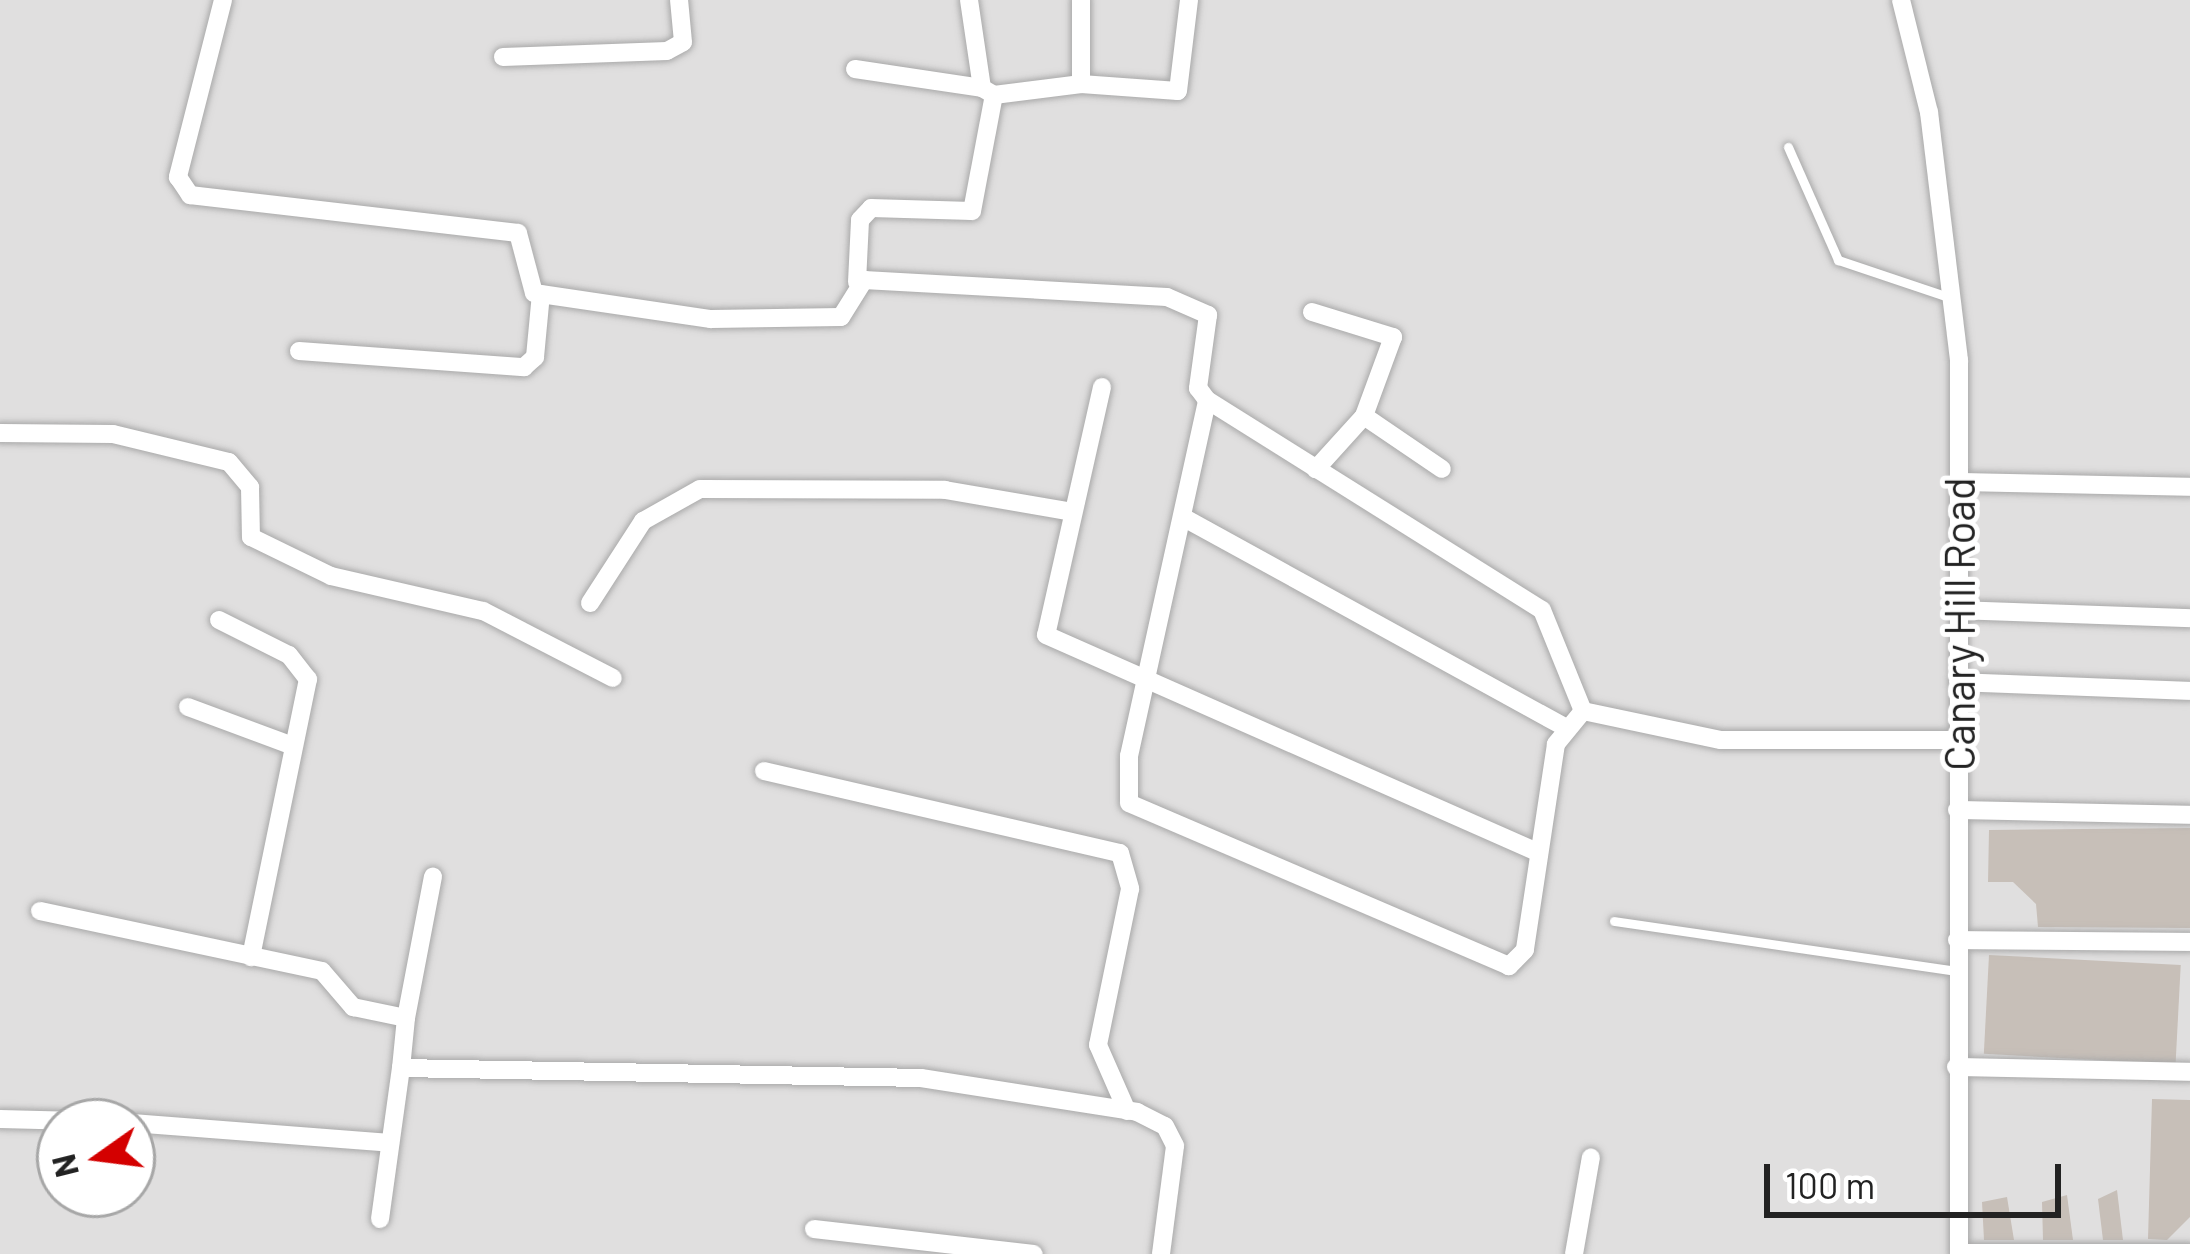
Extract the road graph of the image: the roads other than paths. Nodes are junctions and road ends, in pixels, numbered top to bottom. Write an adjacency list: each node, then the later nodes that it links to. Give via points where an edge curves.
1 (224, 0): 13 (street, via 182,192 518,233 527,284)
2 (680, 0): 7 (street, via 683,42 668,50)
3 (969, 0): 10 (street)
4 (1081, 0): 9 (street)
5 (1189, 0): 9 (street, via 1178,91)
6 (1901, 0): 14 (street, Canary Hill Road)
7 (503, 57)
8 (855, 69): 10 (street)
9 (1081, 84): 10 (street)
10 (988, 92): 12 (street, via 972,211 871,208 860,220)
11 (1788, 148): 14 (lane, via 1838,260)
12 (856, 282): 13 (street, via 838,318 711,320); 18 (street, via 1185,302 1210,319 1198,388)
13 (541, 294): 16 (street, via 535,358 524,368)
14 (1955, 299): 23 (street, Canary Hill Road)
15 (1312, 312): 19 (street, via 1392,332)
16 (299, 350)
17 (1102, 387): 25 (street)
18 (1207, 400): 21 (street); 26 (street)
19 (1364, 416): 21 (street); 22 (street)
20 (0, 433): 31 (street, via 113,434 230,462 250,487 251,537 331,576 483,611)
21 (1316, 469): 36 (street, via 1542,610)
22 (1442, 469)
23 (1959, 482): 24 (street); 28 (street, Canary Hill Road)
24 (2190, 487)
25 (1072, 512): 27 (street, via 945,490 700,489 643,521); 32 (street, via 1043,631)
26 (1188, 520): 32 (street); 37 (street)
27 (590, 603)
28 (1958, 610): 29 (street); 33 (street, Canary Hill Road)
29 (2190, 618)
30 (219, 620): 39 (street, via 302,664 308,692)
31 (613, 678)
32 (1153, 680): 43 (street); 43 (street, via 1124,793 1177,832 1501,966 1525,950)
33 (1958, 682): 34 (street); 38 (street, Canary Hill Road)
34 (2190, 691)
35 (188, 707): 39 (street)
36 (1583, 711): 37 (street); 38 (street, via 1721,740)
37 (1562, 726): 43 (street)
38 (1957, 740): 41 (street, Canary Hill Road)
39 (293, 746): 49 (street)
40 (764, 771): 55 (street, via 1120,853 1130,889 1098,1045)
41 (1957, 810): 42 (street); 47 (street, Canary Hill Road)
42 (2190, 815)
43 (1537, 853)
44 (433, 877): 51 (street)
45 (40, 911): 49 (street)
46 (1614, 921): 50 (lane)
47 (1957, 940): 48 (street); 50 (street, Canary Hill Road)
48 (2190, 942)
49 (251, 957): 51 (street, via 322,971 353,1007)
50 (1957, 970): 52 (street, Canary Hill Road)
51 (406, 1018): 53 (street)
52 (1956, 1067): 54 (street); 64 (street, Canary Hill Road)
53 (401, 1068): 55 (street, via 921,1078); 59 (street)
54 (2190, 1072)
55 (1127, 1111): 66 (street, via 1165,1126 1174,1146)
56 (0, 1118): 57 (street)
57 (36, 1119)
58 (156, 1125): 59 (street)
59 (390, 1143): 61 (street)
60 (1592, 1157): 67 (street)
61 (380, 1219)
62 (814, 1229): 65 (street)
63 (2190, 1252): 64 (street)
64 (1959, 1253)
65 (1034, 1254)
66 (1161, 1254)
67 (1574, 1254)

